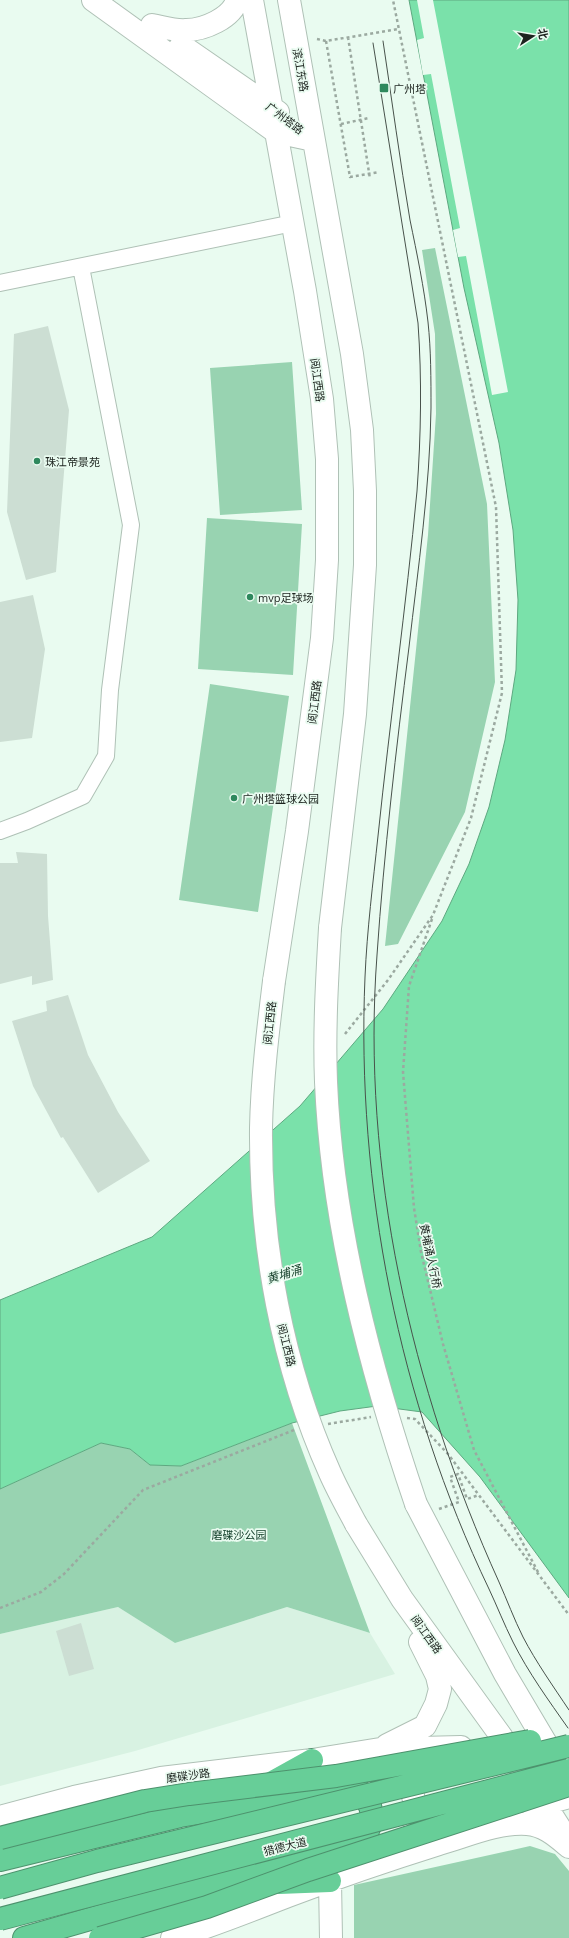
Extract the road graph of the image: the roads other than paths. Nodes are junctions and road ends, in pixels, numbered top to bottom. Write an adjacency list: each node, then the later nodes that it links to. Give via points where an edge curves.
1 (93, 0): 8 (main road, 广州塔路)
2 (119, 0): 6 (main road, 广州塔路)
3 (237, 0): 6 (main road, via 223,17 201,28 186,30)
4 (252, 0): 7 (main road)
5 (289, 0): 9 (main road, 滨江东路)
6 (152, 25): 7 (main road, 广州塔路)
7 (271, 107): 8 (main road); 9 (main road, 广州塔路)
8 (276, 132): 9 (main road, 广州塔路); 10 (main road, 阅江西路)
9 (313, 140): 16 (main road, bridge, via 352,354 362,430 366,490 365,565 355,714 330,928 327,983 326,1081 344,1240 373,1367 416,1504 505,1674)
10 (293, 223): 11 (street); 14 (main road, 阅江西路, bridge, via 322,399 327,459 327,560 314,708 274,981 264,1071 261,1128 265,1220 274,1288 293,1373 310,1423 330,1473 356,1524)
11 (81, 267): 12 (street); 13 (street, via 131,525 110,690 106,756 83,796)
12 (0, 284)
13 (0, 831)
14 (402, 1599): 18 (main road, 阅江西路); 19 (main road, via 416,1636 437,1676 440,1689 434,1710 425,1726)
15 (569, 1735): 27 (highway, bridge, via 336,1776 145,1801)
16 (546, 1746): 18 (main road); 22 (main road)
17 (569, 1746): 34 (highway, bridge, via 97,1861)
18 (509, 1747): 19 (main road); 24 (main road, 阅江西路)
19 (380, 1748): 20 (main road, 磨碟沙路); 30 (main road, via 397,1763 404,1774 414,1806 417,1824 412,1843)
20 (312, 1760): 25 (highway); 26 (main road, 磨碟沙路, via 161,1778 74,1797)
21 (569, 1770): 35 (highway, 猎德大道, bridge)
22 (569, 1783): 37 (highway, bridge, via 207,1907)
23 (569, 1797): 24 (main road)
24 (546, 1804): 28 (main road, 阅江西路); 30 (main road, via 524,1809)
25 (226, 1808): 31 (highway, via 135,1826); 33 (highway, via 350,1787 361,1792 370,1806 373,1819 366,1835 347,1845)
26 (0, 1817)
27 (0, 1838)
28 (569, 1842)
29 (569, 1847): 30 (main road, via 539,1826 511,1824)
30 (403, 1855): 32 (main road)
31 (0, 1860)
32 (330, 1881): 33 (highway); 38 (main road); 39 (main road)
33 (213, 1885): 36 (highway)
34 (0, 1888)
35 (0, 1919)
36 (24, 1938)
37 (100, 1938)
38 (172, 1938)
39 (331, 1938)

